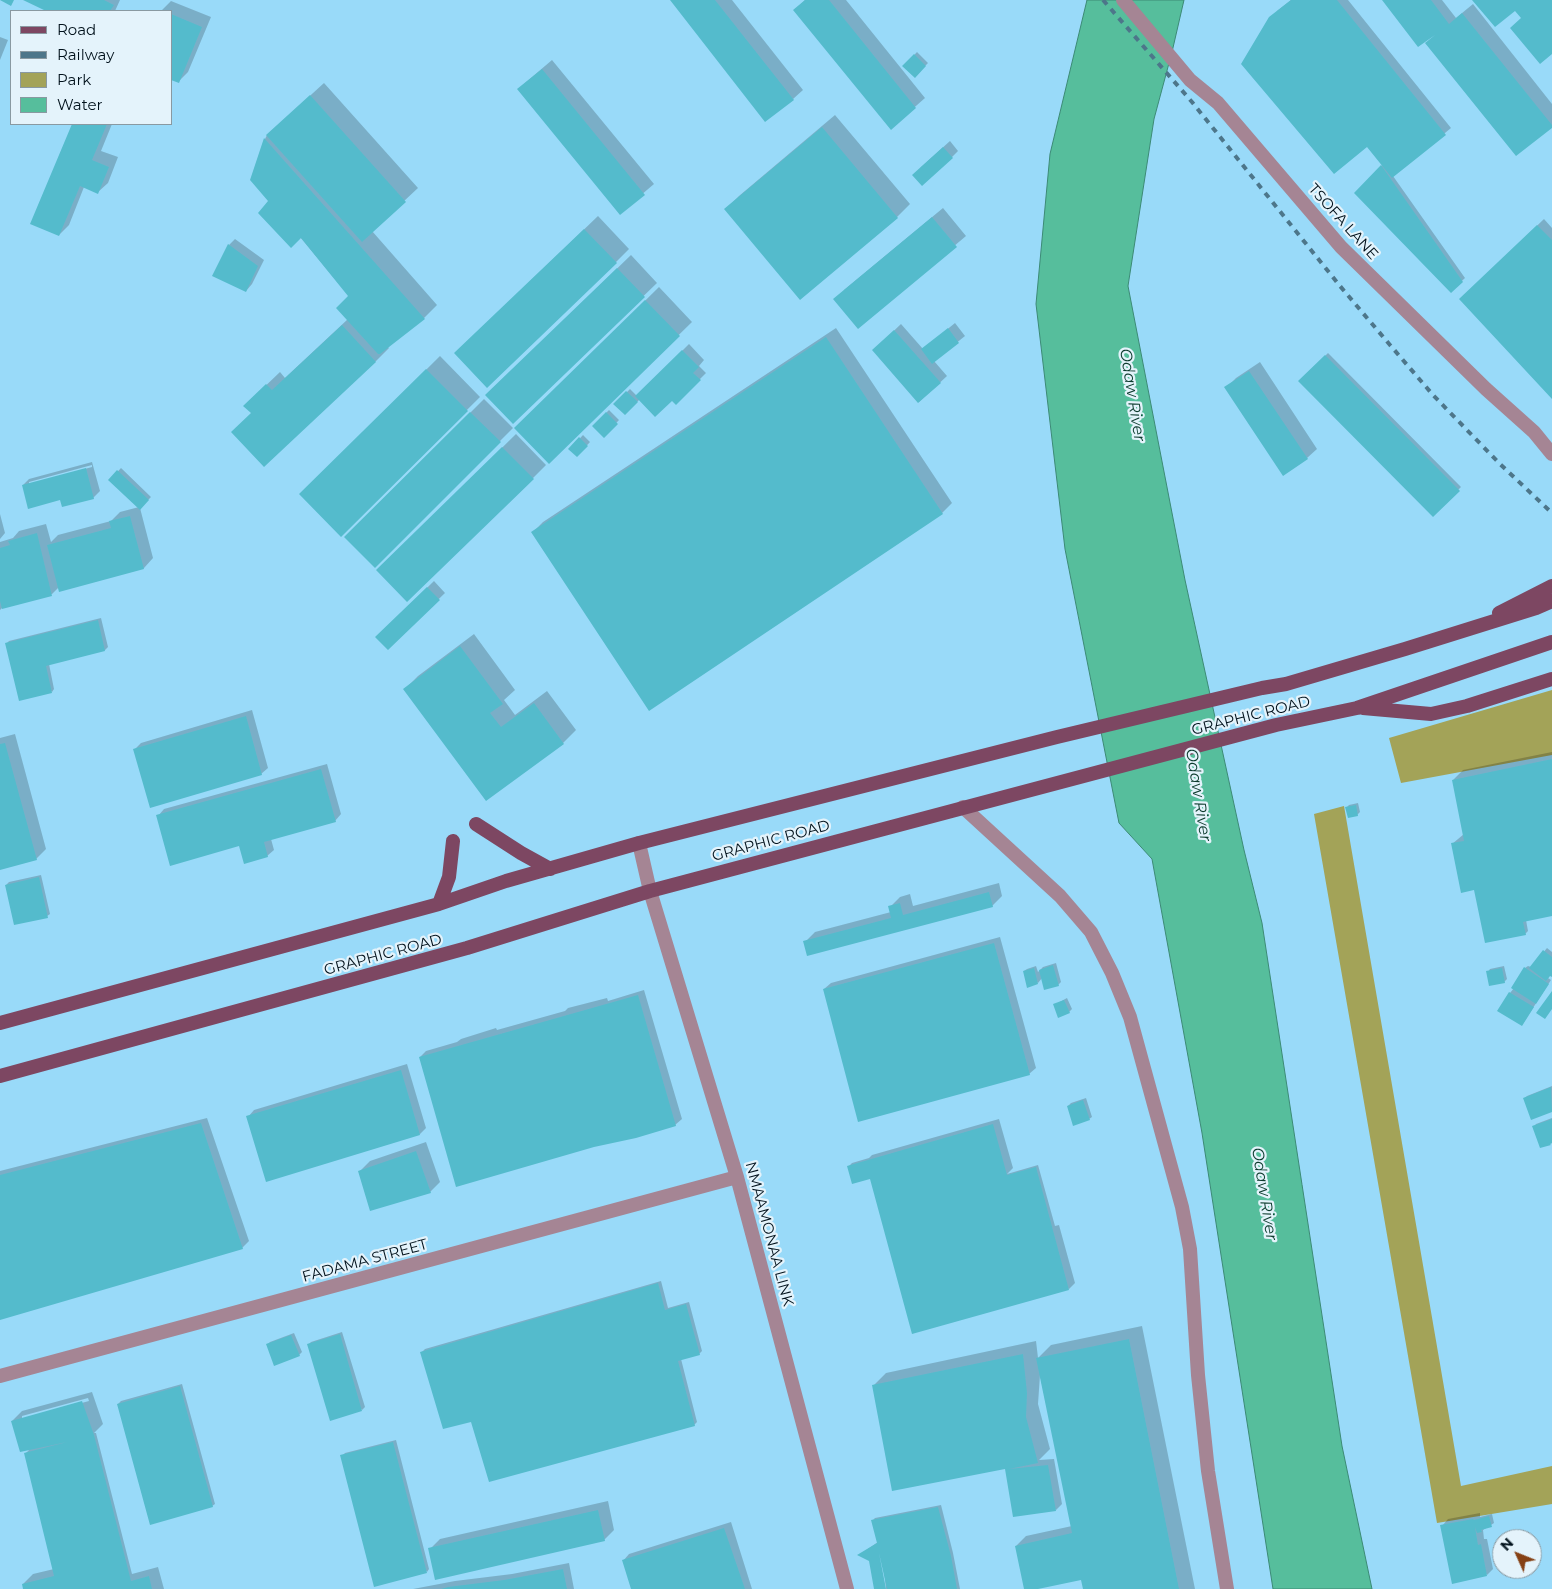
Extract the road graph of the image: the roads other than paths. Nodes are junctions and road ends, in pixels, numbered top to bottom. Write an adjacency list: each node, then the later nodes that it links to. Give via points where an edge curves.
1 (1123, 0): 2 (street, TSOFA LANE, via 1190,80 1218,103 1341,246 1534,432)
2 (1552, 454)
3 (1552, 586): 6 (main road, via 1499,613)
4 (1552, 601): 6 (main road, GRAPHIC ROAD)
5 (1548, 644): 8 (main road, GRAPHIC ROAD)
6 (1405, 650): 12 (main road, GRAPHIC ROAD, via 1286,684 1056,737)
7 (1552, 679): 8 (main road, via 1431,714)
8 (1357, 708): 9 (main road, GRAPHIC ROAD, via 1276,725)
9 (962, 807): 14 (main road, GRAPHIC ROAD); 21 (street, via 1060,896 1091,932 1130,1017 1182,1207 1190,1249 1208,1472)
10 (476, 824): 13 (main road)
11 (453, 842): 15 (main road, via 449,877)
12 (639, 843): 13 (main road, GRAPHIC ROAD); 14 (street, NMAAMONAA LINK)
13 (550, 869): 15 (main road, GRAPHIC ROAD)
14 (650, 891): 17 (main road, GRAPHIC ROAD, via 467,948); 18 (street, NMAAMONAA LINK)
15 (439, 904): 16 (main road, GRAPHIC ROAD)
16 (0, 1023)
17 (0, 1076)
18 (737, 1177): 19 (street, FADAMA STREET); 20 (street, NMAAMONAA LINK)
19 (0, 1376)
20 (847, 1589)
21 (1227, 1589)

